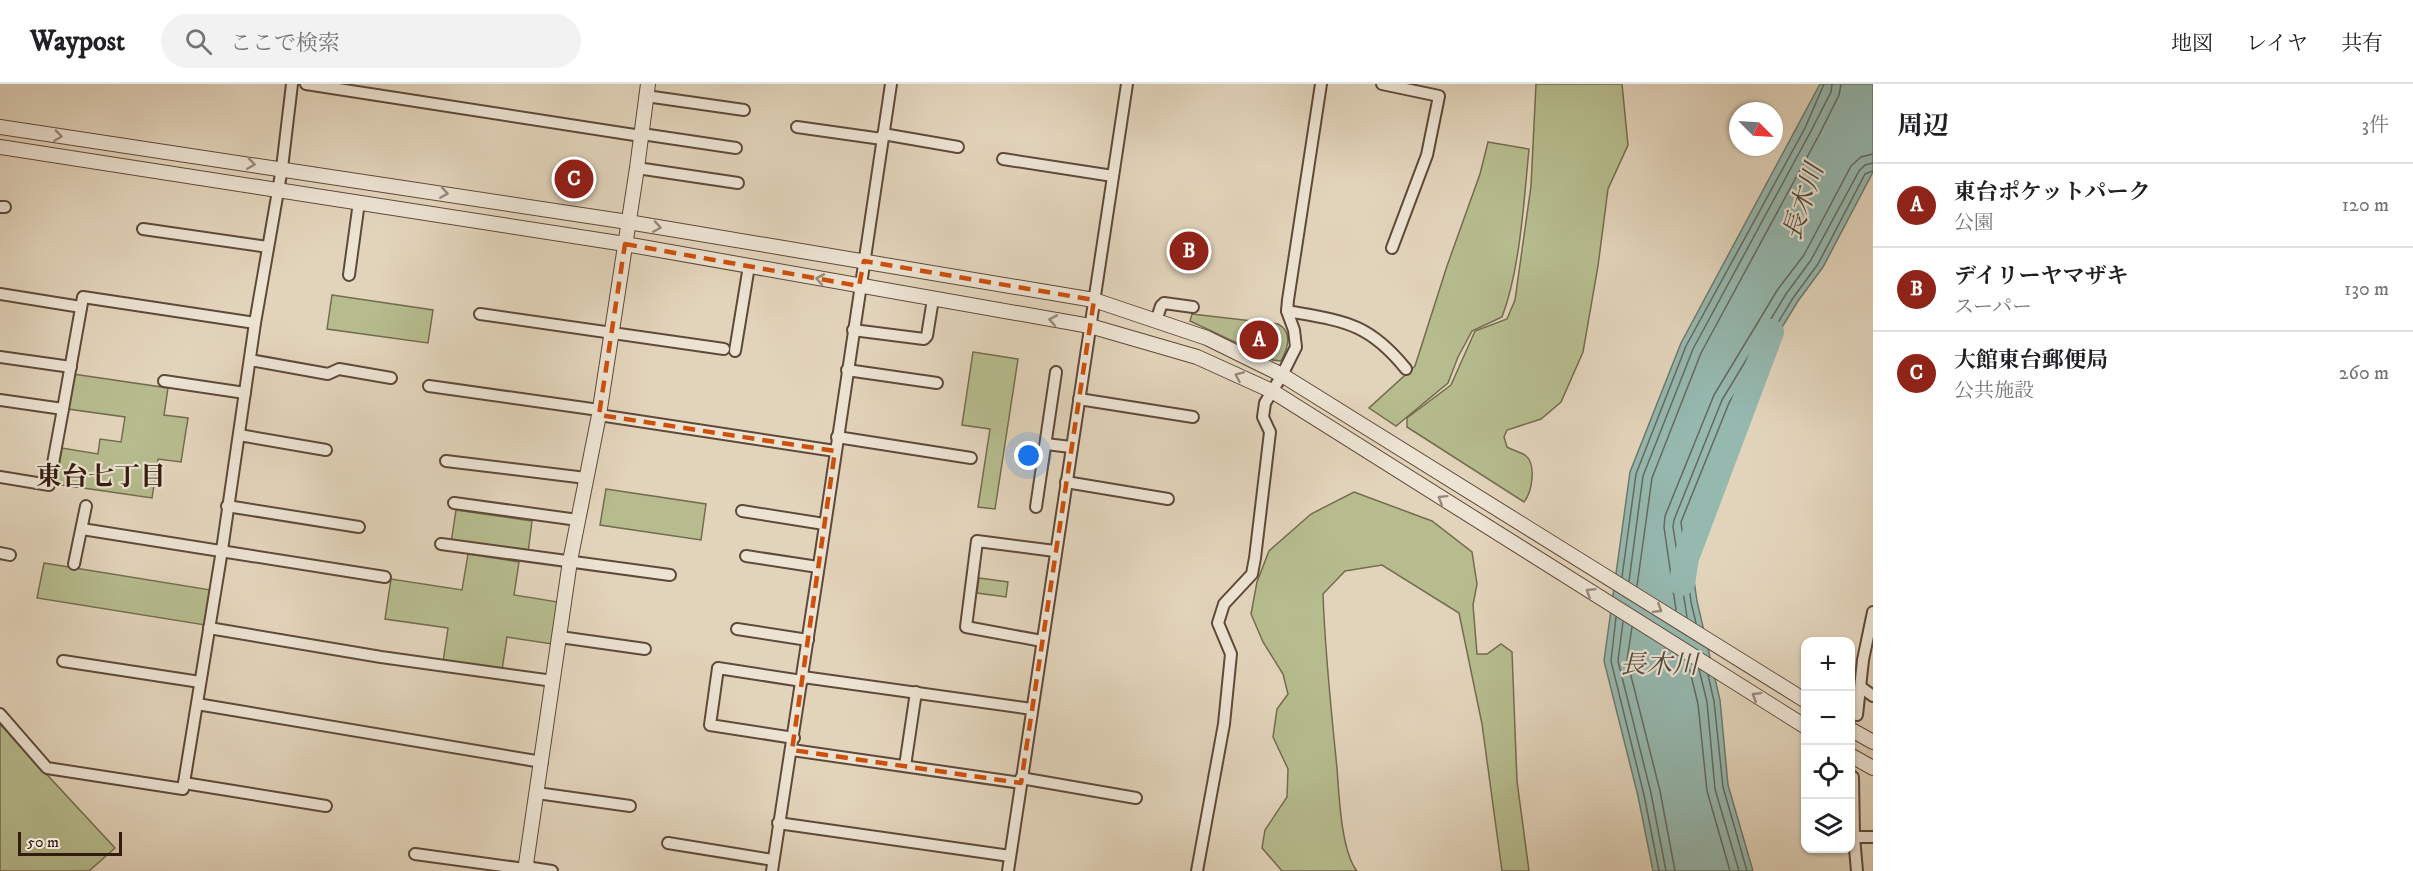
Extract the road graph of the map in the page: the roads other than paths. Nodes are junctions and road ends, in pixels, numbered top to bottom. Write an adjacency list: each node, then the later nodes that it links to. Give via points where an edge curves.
1 (292, 84): 17 (street)
2 (306, 84): 11 (street)
3 (891, 84): 12 (street)
4 (1127, 84): 19 (street)
5 (1321, 84): 37 (street)
6 (1382, 84): 27 (street, via 1439,96 1427,155)
7 (647, 90): 8 (street); 11 (street)
8 (744, 110)
9 (0, 127): 17 (street, one-way to 17)
10 (797, 127): 12 (street)
11 (641, 135): 15 (street); 18 (street)
12 (883, 136): 14 (street); 28 (street)
13 (0, 147): 21 (street)
14 (958, 147)
15 (736, 148)
16 (1004, 159): 19 (street)
17 (282, 168): 21 (street); 23 (street, one-way to 23)
18 (637, 168): 20 (street); 23 (street)
19 (1113, 176): 34 (street)
20 (738, 183)
21 (278, 189): 22 (street); 26 (street)
22 (359, 202): 25 (street); 30 (street)
23 (628, 222): 25 (street); 28 (street, one-way to 28)
24 (143, 229): 26 (street)
25 (625, 244): 29 (street); 43 (street)
26 (268, 246): 40 (street)
27 (1392, 248)
28 (864, 261): 31 (street); 34 (street)
29 (749, 267): 31 (street, one-way to 29); 45 (street)
30 (349, 275)
31 (859, 286): 33 (street); 42 (street)
32 (0, 294): 36 (street)
33 (933, 299): 41 (street, one-way to 33); 42 (street, via 924,339)
34 (1094, 300): 39 (street); 41 (street)
35 (1193, 306): 39 (street, via 1164,303)
36 (81, 307): 40 (street, via 83,297); 48 (street)
37 (1287, 311): 49 (street, via 1338,320 1366,330 1391,350); 52 (street, via 1296,347)
38 (480, 314): 43 (street)
39 (1156, 321): 52 (street, via 1207,338)
40 (255, 323): 47 (street)
41 (1090, 327): 57 (street, one-way to 41, via 1197,357); 59 (street)
42 (853, 330): 50 (street)
43 (611, 334): 44 (street); 62 (street)
44 (723, 349)
45 (735, 351)
46 (0, 357): 48 (street)
47 (250, 360): 53 (street, via 328,374 339,369); 58 (street)
48 (71, 367): 61 (street)
49 (1406, 369)
50 (847, 370): 55 (street); 65 (street)
51 (1056, 372): 66 (street)
52 (1282, 375): 57 (street); 108 (street, one-way to 108)
53 (391, 378)
54 (164, 381): 58 (street)
55 (937, 383)
56 (429, 386): 62 (street)
57 (1272, 391): 113 (street, one-way to 57); 139 (street, via 1263,417 1270,432 1255,558 1251,574 1224,604 1218,623 1231,654 1224,724)
58 (245, 393): 64 (street)
59 (1079, 399): 63 (street); 67 (street)
60 (0, 400): 61 (street)
61 (63, 409): 72 (street, via 49,485)
62 (599, 413): 69 (street); 73 (street)
63 (1193, 417)
64 (239, 435): 68 (street); 78 (street)
65 (837, 437): 69 (street); 70 (street)
66 (1046, 444): 67 (street); 79 (street)
67 (1071, 447): 74 (street)
68 (326, 450)
69 (835, 451): 82 (street)
70 (971, 458)
71 (446, 461): 73 (street)
72 (0, 477)
73 (586, 478): 81 (street)
74 (1066, 482): 75 (street); 87 (street)
75 (1168, 499)
76 (454, 503): 81 (street)
77 (86, 506): 84 (street)
78 (227, 506): 83 (street); 86 (street)
79 (1036, 507)
80 (742, 511): 82 (street)
81 (578, 520): 89 (street)
82 (824, 524): 91 (street)
83 (358, 527)
84 (82, 529): 86 (street); 90 (street)
85 (441, 544): 89 (street)
86 (222, 550): 93 (street); 95 (street)
87 (1055, 551): 99 (street); 99 (street, via 977,541 966,627)
88 (746, 556): 91 (street)
89 (570, 561): 92 (street); 97 (street)
90 (74, 564)
91 (818, 567): 98 (street)
92 (670, 575)
93 (385, 577)
94 (1873, 612): 105 (street, via 1863,660)
95 (209, 628): 103 (street); 104 (street)
96 (736, 628): 98 (street)
97 (560, 637): 100 (street); 103 (street)
98 (808, 640): 102 (street)
99 (1042, 641): 110 (street)
100 (645, 650)
101 (63, 661): 104 (street)
102 (802, 679): 106 (street); 115 (street); 115 (street, via 718,669 710,725)
103 (553, 681): 119 (street)
104 (200, 682): 109 (street)
105 (1862, 688): 107 (street); 112 (street)
106 (916, 692): 110 (street); 120 (street)
107 (1873, 696)
108 (1801, 698)
109 (197, 704): 119 (street); 123 (street)
110 (1032, 709): 122 (street)
111 (0, 714): 123 (street, via 47,768 183,789)
112 (1857, 715)
113 (1801, 724)
114 (1855, 732): 116 (street)
115 (794, 738): 117 (street)
116 (1873, 742)
117 (792, 750): 120 (street); 128 (street)
118 (1855, 758): 121 (street)
119 (542, 762): 124 (street)
120 (905, 766): 122 (street)
121 (1873, 768)
122 (1021, 780): 125 (street); 134 (street)
123 (184, 783): 126 (street)
124 (537, 793): 127 (street); 136 (street)
125 (1136, 798)
126 (326, 806)
127 (630, 806)
128 (778, 823): 134 (street); 135 (street)
129 (1855, 837): 130 (street)
130 (1873, 837)
131 (669, 843): 135 (street)
132 (1855, 848): 140 (street)
133 (415, 854): 136 (street)
134 (1010, 856): 138 (street)
135 (772, 866)
136 (525, 869): 137 (street)
137 (552, 871)
138 (1008, 871)
139 (1197, 871)
140 (1857, 871)

